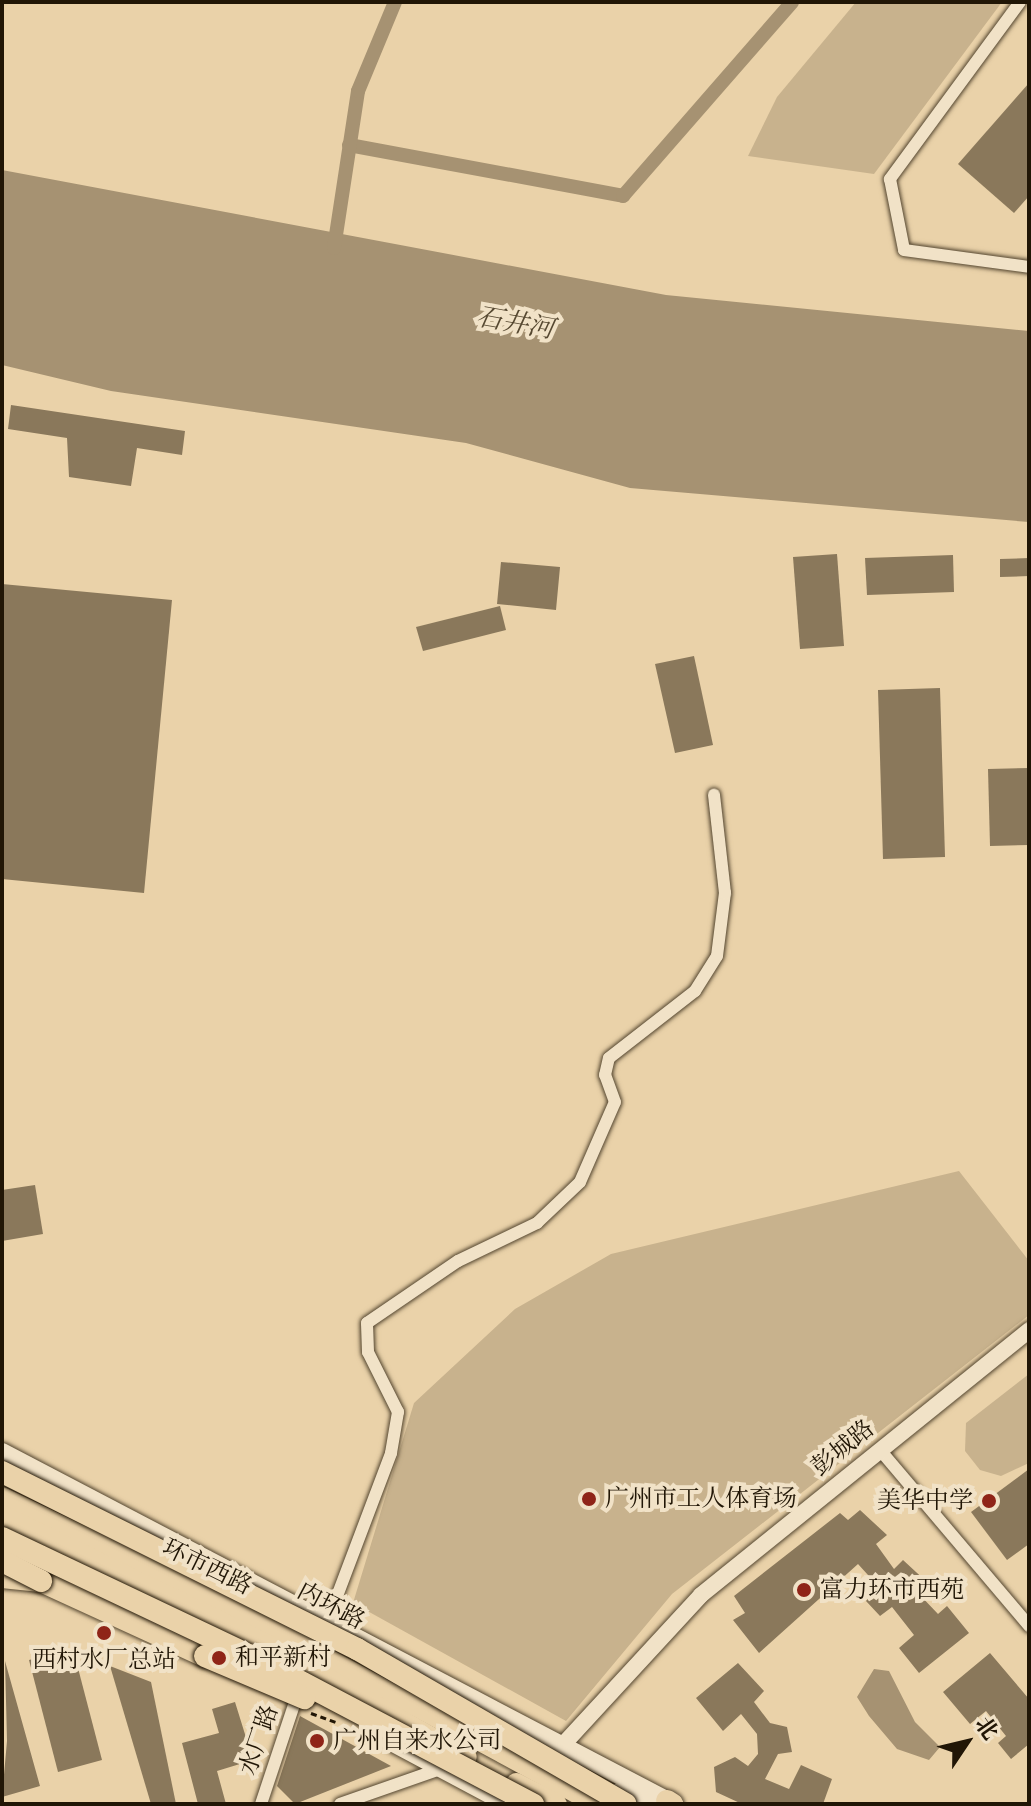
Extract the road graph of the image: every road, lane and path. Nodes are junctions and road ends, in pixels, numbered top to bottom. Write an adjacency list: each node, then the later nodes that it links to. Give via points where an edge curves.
1 (1020, 2): 2 (street, via 890,179 904,250)
2 (1029, 267)
3 (714, 795): 16 (street, via 725,893 717,956 695,991 609,1058 605,1075 615,1102 580,1182 537,1223 458,1261 367,1323 368,1352 398,1412 391,1453)
4 (1029, 1330): 5 (street, 彭城路)
5 (880, 1450): 17 (street); 24 (street, 彭城路, via 701,1595)
6 (2, 1452): 11 (main road)
7 (2, 1469): 34 (highway, 内环路, bridge, via 228,1581)
8 (2, 1478): 11 (main road)
9 (2, 1497): 19 (main road, 环市西路)
10 (2, 1515): 13 (main road, 环市西路)
11 (126, 1527): 16 (main road); 19 (main road, via 258,1604)
12 (4, 1547): 13 (main road); 15 (highway, bridge); 20 (main road); 25 (highway, bridge)
13 (98, 1562): 18 (main road, 环市西路)
14 (2, 1577): 15 (highway)
15 (41, 1581): 25 (highway, bridge)
16 (328, 1619): 19 (street); 21 (main road)
17 (1029, 1626)
18 (268, 1645): 20 (main road); 25 (main road, 环市西路)
19 (317, 1651): 22 (main road, 环市西路)
20 (300, 1690): 25 (main road); 29 (street, 水厂路)
21 (486, 1707): 22 (main road); 23 (main road)
22 (424, 1711): 27 (main road, 环市西路)
23 (529, 1731): 24 (main road); 26 (street)
24 (560, 1748): 26 (main road)
25 (442, 1757): 27 (main road, 环市西路); 30 (street); 31 (main road); 32 (highway, bridge)
26 (595, 1773): 27 (street); 28 (main road)
27 (557, 1794): 33 (main road, 环市西路)
28 (665, 1803)
29 (261, 1804)
30 (340, 1804)
31 (508, 1804)
32 (533, 1804)
33 (597, 1804)
34 (625, 1804)

